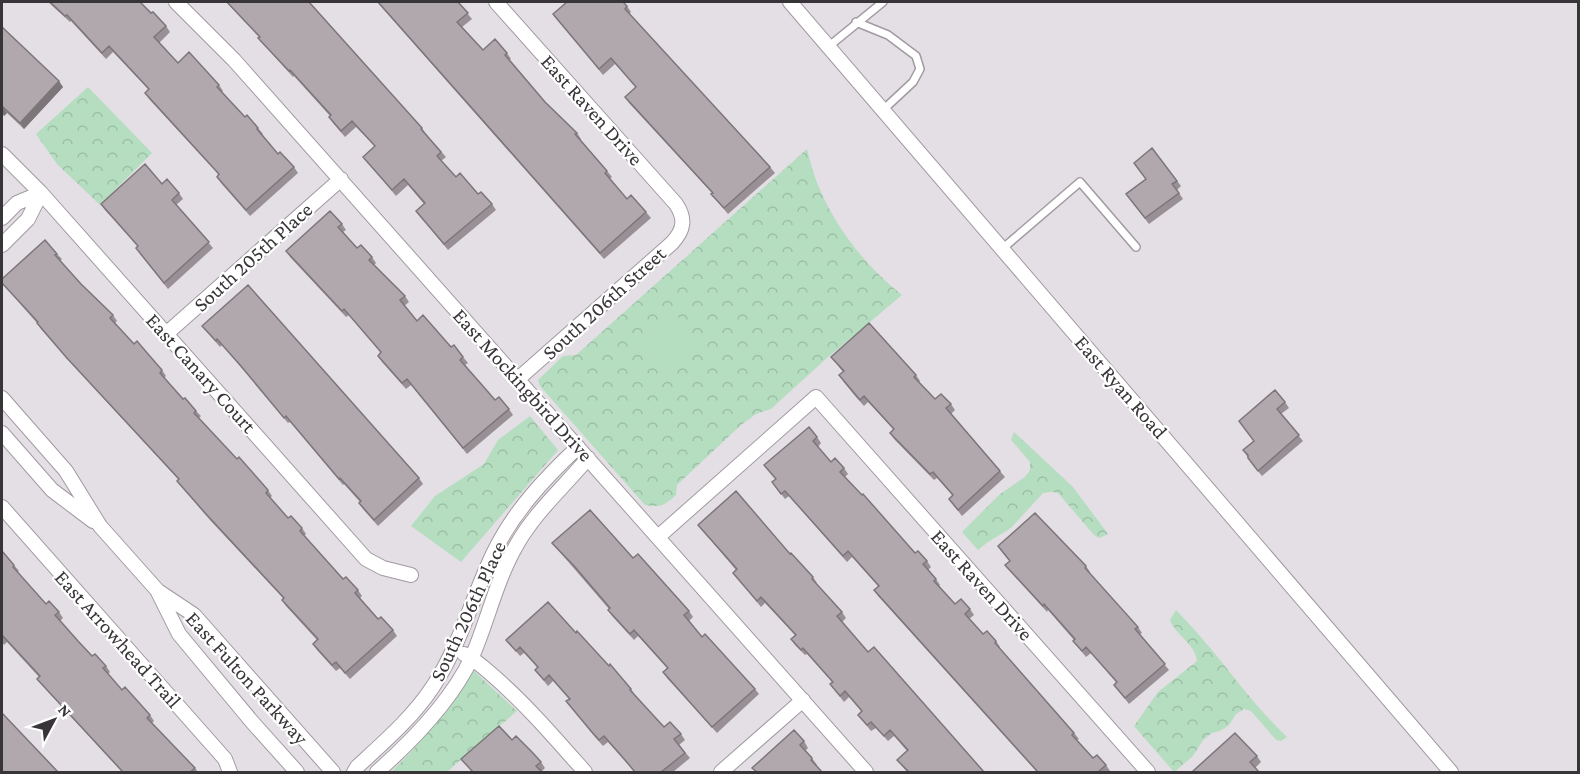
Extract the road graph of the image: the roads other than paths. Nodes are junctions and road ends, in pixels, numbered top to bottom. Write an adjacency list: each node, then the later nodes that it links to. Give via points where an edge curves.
1 (176, 2): 9 (street, East Mockingbird Drive)
2 (496, 2): 12 (street, East Raven Drive, via 676,204)
3 (790, 2): 6 (street, East Ryan Road)
4 (883, 2): 5 (lane)
5 (856, 22): 6 (lane); 7 (lane, via 888,35 916,56 920,69 913,82)
6 (828, 47): 7 (street, East Ryan Road)
7 (883, 110): 15 (street, East Ryan Road)
8 (2, 154): 10 (street, East Canary Court)
9 (341, 179): 16 (street, South 205th Place); 17 (street, East Mockingbird Drive)
10 (41, 193): 11 (street, via 17,203); 13 (street, via 28,219); 16 (street, East Canary Court)
11 (2, 218)
12 (683, 223): 17 (street, South 206th Street, via 672,243)
13 (2, 245)
14 (1136, 248): 15 (lane, via 1080,182)
15 (1002, 249): 39 (street, East Ryan Road)
16 (166, 334): 25 (street, East Canary Court, via 366,559)
17 (518, 379): 20 (street, East Mockingbird Drive)
18 (2, 398): 23 (street, East Fulton Parkway, via 66,471)
19 (2, 433): 23 (street, East Fulton Parkway, via 52,490)
20 (578, 447): 21 (street, East Mockingbird Drive); 27 (street, South 206th Place, via 531,495 505,532)
21 (588, 458): 24 (street, East Mockingbird Drive); 28 (street, South 206th Place, via 516,545)
22 (2, 507): 30 (street, East Arrowhead Trail, via 225,759)
23 (100, 526): 26 (street, East Fulton Parkway)
24 (658, 537): 29 (street, East Mockingbird Drive); 38 (street, East Raven Drive, via 816,397)
25 (411, 575)
26 (157, 590): 31 (street, East Fulton Parkway, via 179,634); 32 (street, East Fulton Parkway, via 194,615)
27 (454, 649): 28 (street); 33 (street, South 206th Place, via 416,709)
28 (471, 657): 34 (street, South 206th Place, via 418,733); 35 (street, via 530,711)
29 (802, 700): 36 (street); 37 (street, East Mockingbird Drive)
30 (230, 772)
31 (297, 772)
32 (333, 772)
33 (354, 772)
34 (377, 772)
35 (585, 772)
36 (721, 772)
37 (867, 772)
38 (1148, 772)
39 (1451, 772)

